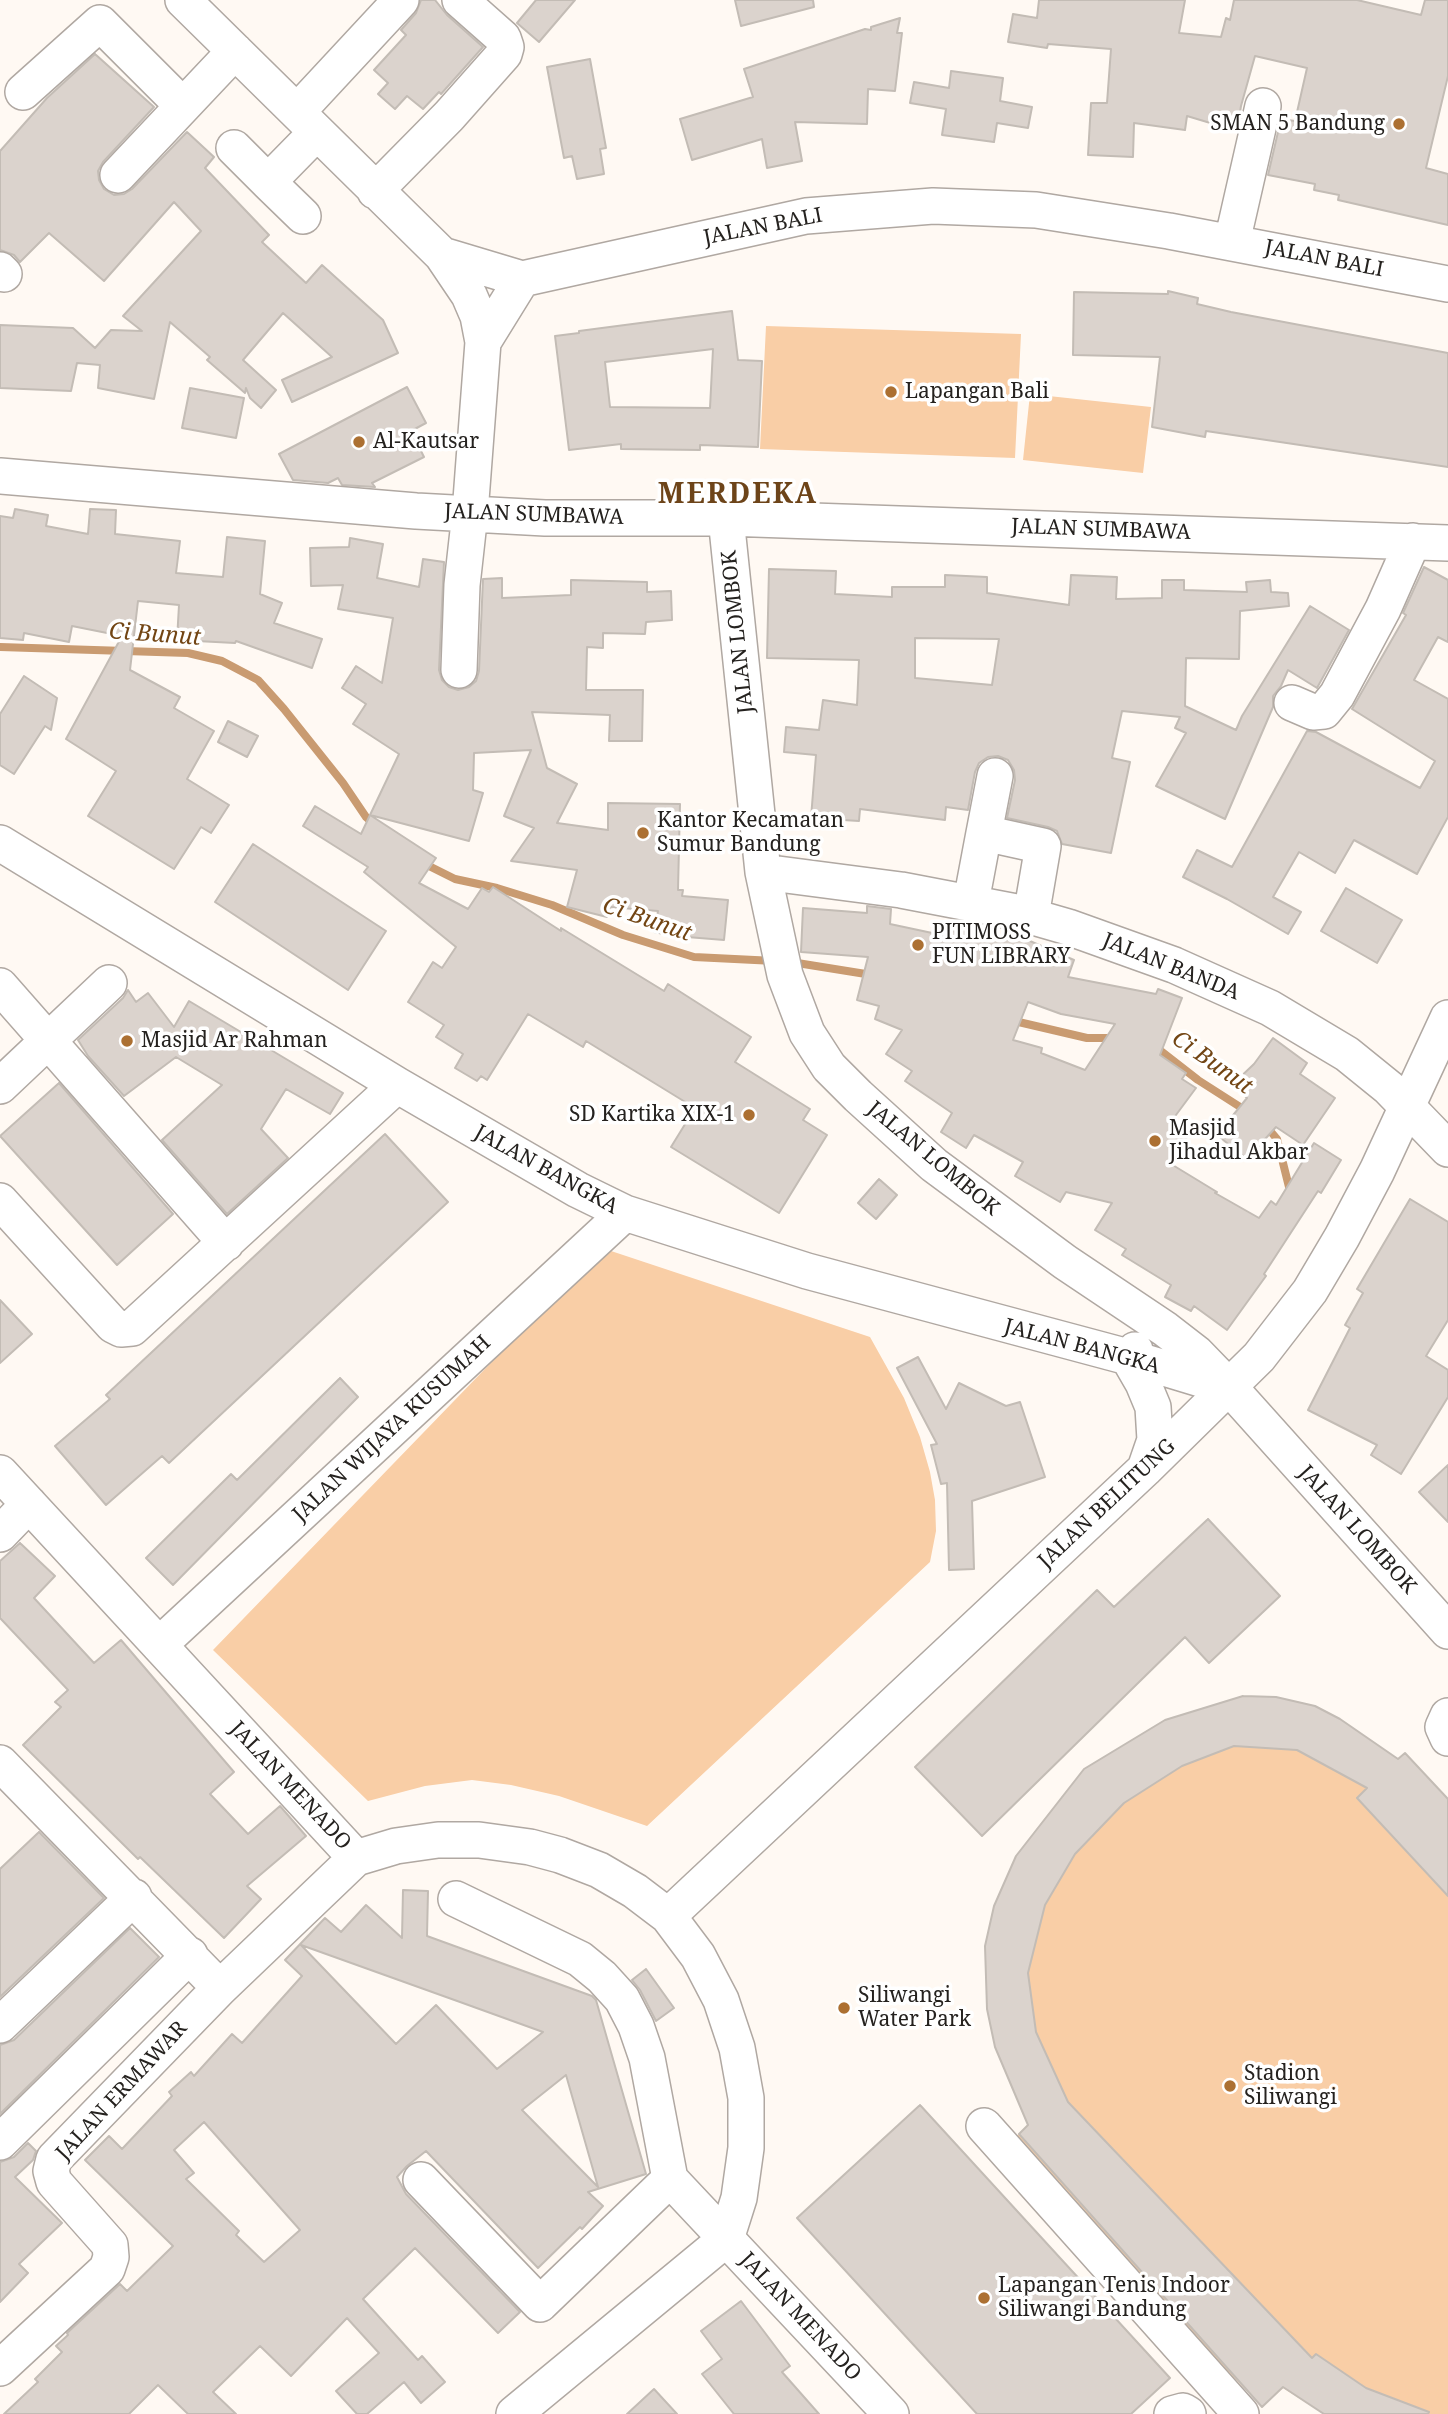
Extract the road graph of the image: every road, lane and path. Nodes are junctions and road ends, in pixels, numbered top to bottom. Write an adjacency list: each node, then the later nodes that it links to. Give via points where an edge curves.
1 (183, 0): 4 (street, JALAN BALI)
2 (401, 0): 8 (street)
3 (460, 0): 12 (street, via 503,38 504,54)
4 (235, 51): 6 (street); 8 (street, JALAN BALI)
5 (23, 92): 6 (street, via 100,23)
6 (183, 106): 10 (street)
7 (1263, 106): 14 (street)
8 (307, 122): 11 (street); 12 (street, JALAN BALI)
9 (234, 148): 11 (street)
10 (118, 175)
11 (268, 182): 13 (street)
12 (375, 191): 15 (street, JALAN BALI)
13 (303, 216)
14 (1233, 242): 16 (street, JALAN BALI, via 1036,211 933,206 806,216); 17 (street, JALAN BALI)
15 (442, 255): 16 (street, JALAN BALI); 18 (street, via 469,295)
16 (522, 279): 18 (street)
17 (1448, 284)
18 (483, 342): 20 (street)
19 (0, 476): 20 (street, JALAN SUMBAWA)
20 (471, 513): 21 (street, JALAN SUMBAWA, via 545,518); 24 (street)
21 (726, 518): 22 (street, JALAN SUMBAWA); 29 (street, JALAN LOMBOK)
22 (1413, 541): 23 (street, JALAN SUMBAWA); 25 (street, via 1337,695 1324,711 1313,712)
23 (1448, 543)
24 (459, 670)
25 (1292, 703)
26 (995, 776): 27 (street)
27 (984, 833): 30 (street); 31 (street, via 1043,846)
28 (0, 843): 37 (street, JALAN BANGKA)
29 (764, 872): 30 (street, JALAN BANDA); 43 (street, JALAN LOMBOK, via 783,964 807,1032 829,1067 883,1121 977,1198)
30 (971, 902): 31 (street, JALAN BANDA)
31 (1031, 916): 38 (street, JALAN BANDA, via 1174,965 1270,1008 1347,1054)
32 (109, 983): 35 (street)
33 (0, 986): 35 (street)
34 (1448, 1018): 38 (street, JALAN BELITUNG)
35 (47, 1040): 36 (street); 42 (street)
36 (0, 1086)
37 (397, 1086): 41 (street, JALAN BANGKA); 42 (street)
38 (1406, 1106): 39 (street, JALAN BANDA); 45 (street, JALAN BELITUNG, via 1377,1171 1310,1291)
39 (1448, 1149)
40 (0, 1201): 42 (street, via 121,1329 132,1328)
41 (625, 1213): 44 (street, JALAN BANGKA, via 807,1271); 51 (street, JALAN WIJAYA KUSUMAH)
42 (226, 1243)
43 (1141, 1313): 44 (street, via 1146,1336); 45 (street, JALAN LOMBOK, via 1195,1353)
44 (1128, 1357): 45 (street, JALAN BANGKA); 46 (street, via 1153,1407 1154,1440)
45 (1230, 1388): 46 (street, JALAN BELITUNG); 50 (street, JALAN LOMBOK)
46 (1145, 1469): 58 (street, JALAN BELITUNG)
47 (0, 1473): 48 (street, JALAN MENADO)
48 (29, 1504): 49 (street); 51 (street, JALAN MENADO)
49 (0, 1534)
50 (1448, 1631)
51 (159, 1645): 55 (street, JALAN MENADO)
52 (1448, 1716): 53 (street, via 1443,1727)
53 (1448, 1738)
54 (0, 1763): 56 (street)
55 (356, 1858): 58 (street, JALAN MENADO, via 438,1840 520,1844 598,1870); 60 (street, JALAN ERMAWAR)
56 (134, 1897): 59 (street); 61 (street)
57 (456, 1899): 65 (street, via 580,1959 622,1999 647,2058)
58 (668, 1916): 66 (street, JALAN MENADO, via 698,1956 722,2000 746,2098 739,2198)
59 (190, 1955): 60 (street); 63 (street)
60 (220, 1987): 67 (street, JALAN ERMAWAR, via 54,2158 54,2182 110,2245 111,2257 107,2269)
61 (0, 2025)
62 (984, 2126): 72 (street)
63 (0, 2142)
64 (421, 2179): 65 (street, via 540,2304)
65 (670, 2179): 66 (street)
66 (726, 2239): 68 (street); 69 (street, JALAN MENADO)
67 (0, 2368)
68 (514, 2414)
69 (891, 2414)
70 (1172, 2414): 71 (street)
71 (1188, 2414)
72 (1241, 2414)

